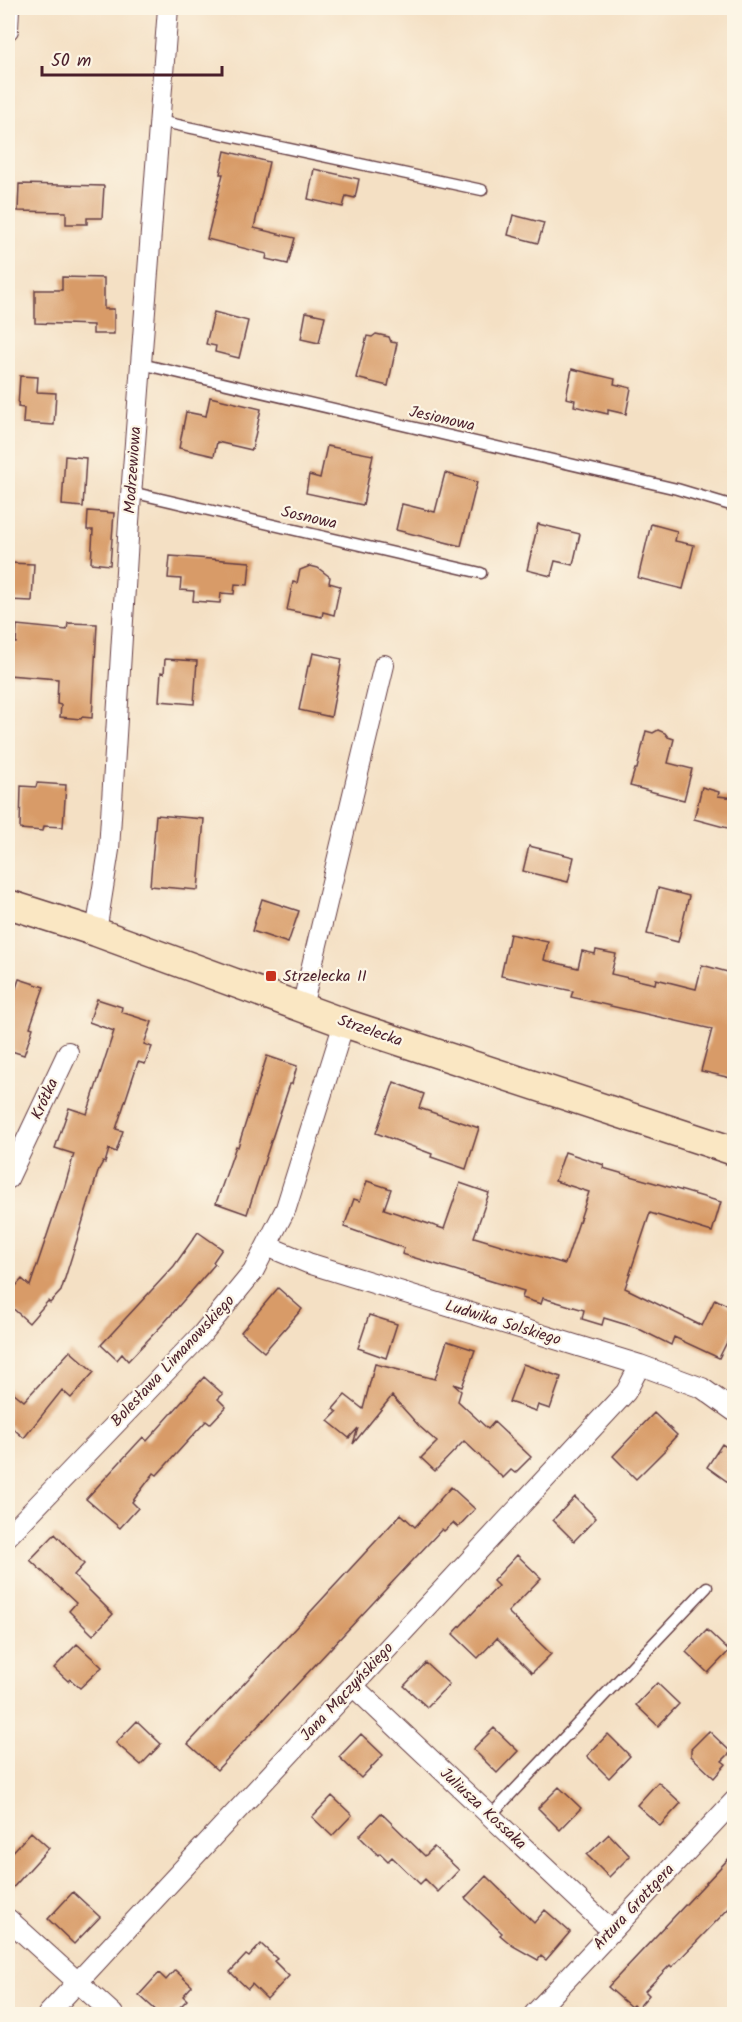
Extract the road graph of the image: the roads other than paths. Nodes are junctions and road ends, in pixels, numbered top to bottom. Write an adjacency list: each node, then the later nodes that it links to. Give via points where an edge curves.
1 (9, 8): 3 (street)
2 (168, 8): 4 (street, Modrzewiowa)
3 (8, 30)
4 (159, 121): 5 (lane); 6 (street, Modrzewiowa)
5 (482, 190)
6 (141, 364): 7 (street, Modrzewiowa); 8 (lane, Jesionowa, via 677,489)
7 (131, 492): 9 (lane, Sosnowa); 12 (street, Modrzewiowa, via 109,850)
8 (735, 506)
9 (481, 573)
10 (384, 665): 13 (street)
11 (8, 904): 12 (street, Strzelecka)
12 (96, 932): 13 (street, Strzelecka)
13 (302, 1007): 14 (street, Strzelecka)
14 (344, 1023): 16 (street, Strzelecka); 18 (street, Bolesława Limanowskiego, via 286,1208)
15 (68, 1052): 17 (street, Krótka)
16 (735, 1151)
17 (8, 1179)
18 (267, 1246): 19 (street, Ludwika Solskiego, via 308,1263); 21 (street, Bolesława Limanowskiego, via 253,1272 202,1334)
19 (640, 1365): 20 (street, Ludwika Solskiego, via 702,1388); 23 (street, Jana Mączyńskiego, via 626,1392)
20 (735, 1411)
21 (9, 1532)
22 (707, 1587): 25 (lane)
23 (353, 1686): 25 (street, Juliusza Kossaka); 28 (street, Jana Mączyńskiego)
24 (735, 1801): 27 (street, Artura Grottgera)
25 (490, 1815): 27 (street, Juliusza Kossaka)
26 (8, 1919): 28 (street)
27 (612, 1931): 31 (street, Artura Grottgera)
28 (78, 1982): 29 (street, Jana Mączyńskiego); 30 (street)
29 (48, 2014)
30 (113, 2014)
31 (534, 2014)

